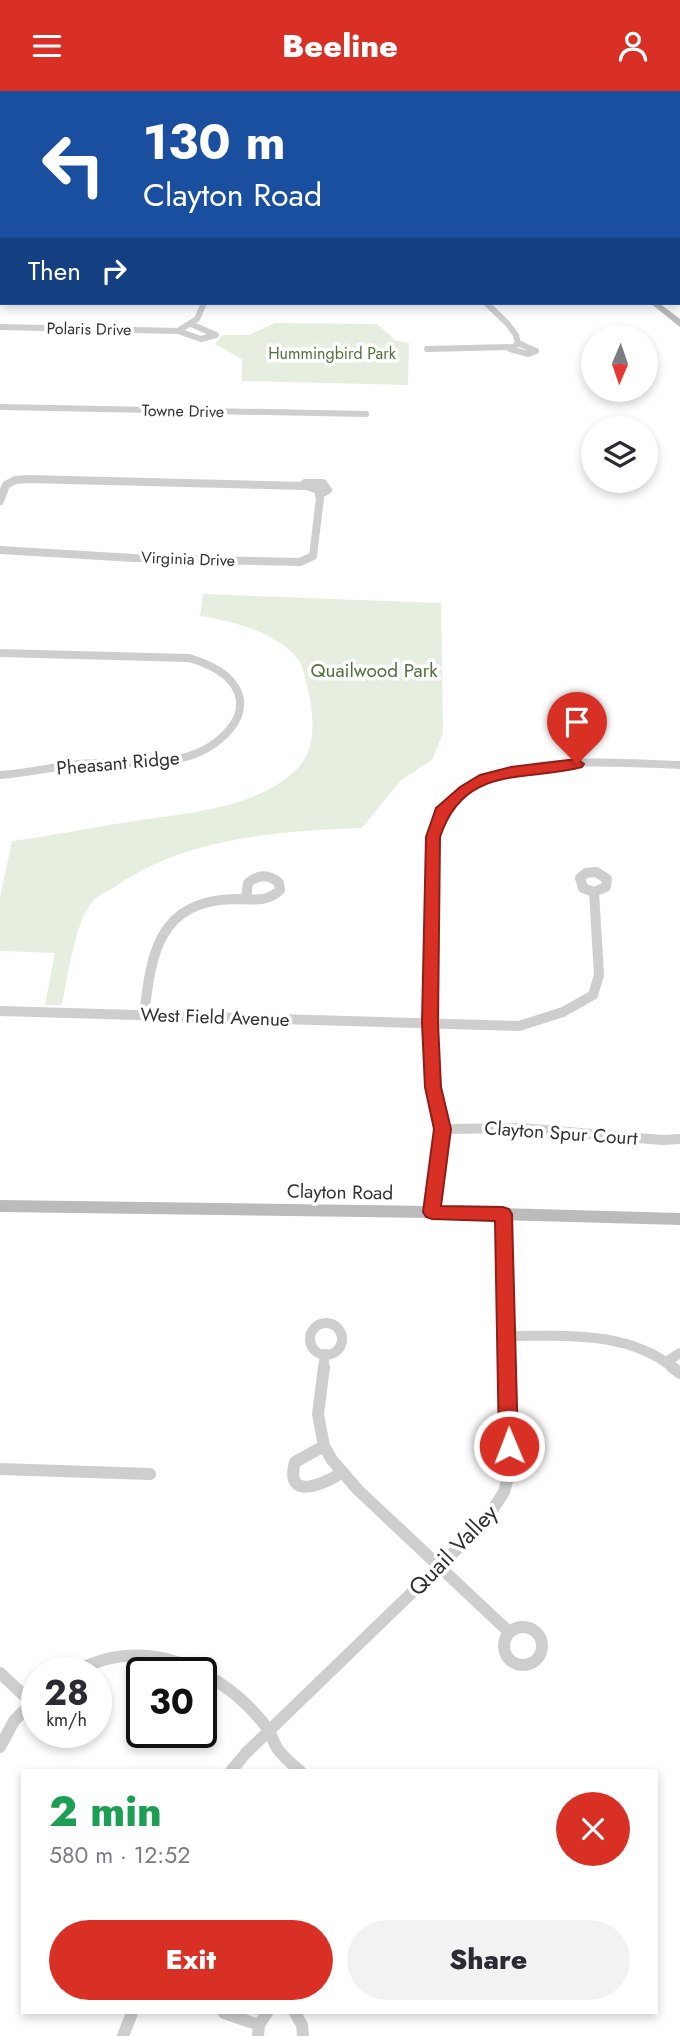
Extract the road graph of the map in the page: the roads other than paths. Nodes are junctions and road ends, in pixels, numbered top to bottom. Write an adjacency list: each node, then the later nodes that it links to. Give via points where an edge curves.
1 (203, 305): 5 (street)
2 (488, 305): 8 (street, via 516,335 514,346)
3 (656, 305): 4 (main road)
4 (680, 324)
5 (190, 325): 7 (street, Polaris Drive); 7 (street, Polaris Drive, via 216,335 201,339)
6 (0, 327): 7 (street, Polaris Drive)
7 (178, 331)
8 (428, 349)
9 (0, 407): 10 (street, Towne Drive)
10 (366, 414)
11 (0, 501): 12 (street, Virginia Drive, via 9,483 28,479 303,485 318,490 319,495 313,556 300,562)
12 (0, 550)
13 (0, 653): 15 (street, Pheasant Ridge, via 188,658 227,677 239,695 240,708 230,731 193,756)
14 (680, 765): 20 (street, via 577,764 511,771 485,778 449,803 433,837)
15 (0, 775)
16 (594, 892): 20 (street, West Field Avenue, via 599,975 593,995 563,1012 519,1026)
17 (246, 899): 17 (street, via 267,899 280,887 276,879 267,876 251,880); 19 (street, via 207,903 163,929 151,954)
18 (0, 1011): 19 (street, West Field Avenue)
19 (144, 1016): 20 (street, West Field Avenue)
20 (430, 1023): 21 (street, via 433,1087)
21 (443, 1129): 22 (street, Clayton Spur Court, via 521,1128); 24 (street)
22 (680, 1139)
23 (0, 1206): 24 (main road, Clayton Road)
24 (432, 1212): 25 (main road, Clayton Road)
25 (503, 1214): 26 (main road, Clayton Road); 27 (street, Quail Valley)
26 (680, 1219)
27 (507, 1336): 30 (street, via 614,1339); 36 (street, Quail Valley, via 509,1474 504,1492 484,1523)
28 (680, 1353): 30 (street)
29 (325, 1354): 32 (street, via 318,1414)
30 (668, 1361): 31 (street)
31 (680, 1373)
32 (324, 1446): 34 (street); 34 (street, via 295,1462 296,1482 316,1487)
33 (0, 1469): 35 (street)
34 (341, 1473): 36 (street)
35 (150, 1474)
36 (440, 1566): 37 (street); 42 (street, Quail Valley)
37 (509, 1632)
38 (112, 1659): 42 (street, via 157,1655 175,1659 216,1679)
39 (0, 1672): 40 (street)
40 (21, 1689)
41 (21, 1713): 43 (street)
42 (270, 1731): 44 (street, Quail Valley); 45 (street, via 277,1747)
43 (0, 1747)
44 (233, 1769)
45 (298, 1769)
46 (132, 2014): 50 (street)
47 (227, 2014): 49 (street)
48 (296, 2014): 51 (street)
49 (261, 2025)
50 (123, 2036)
51 (303, 2036)

